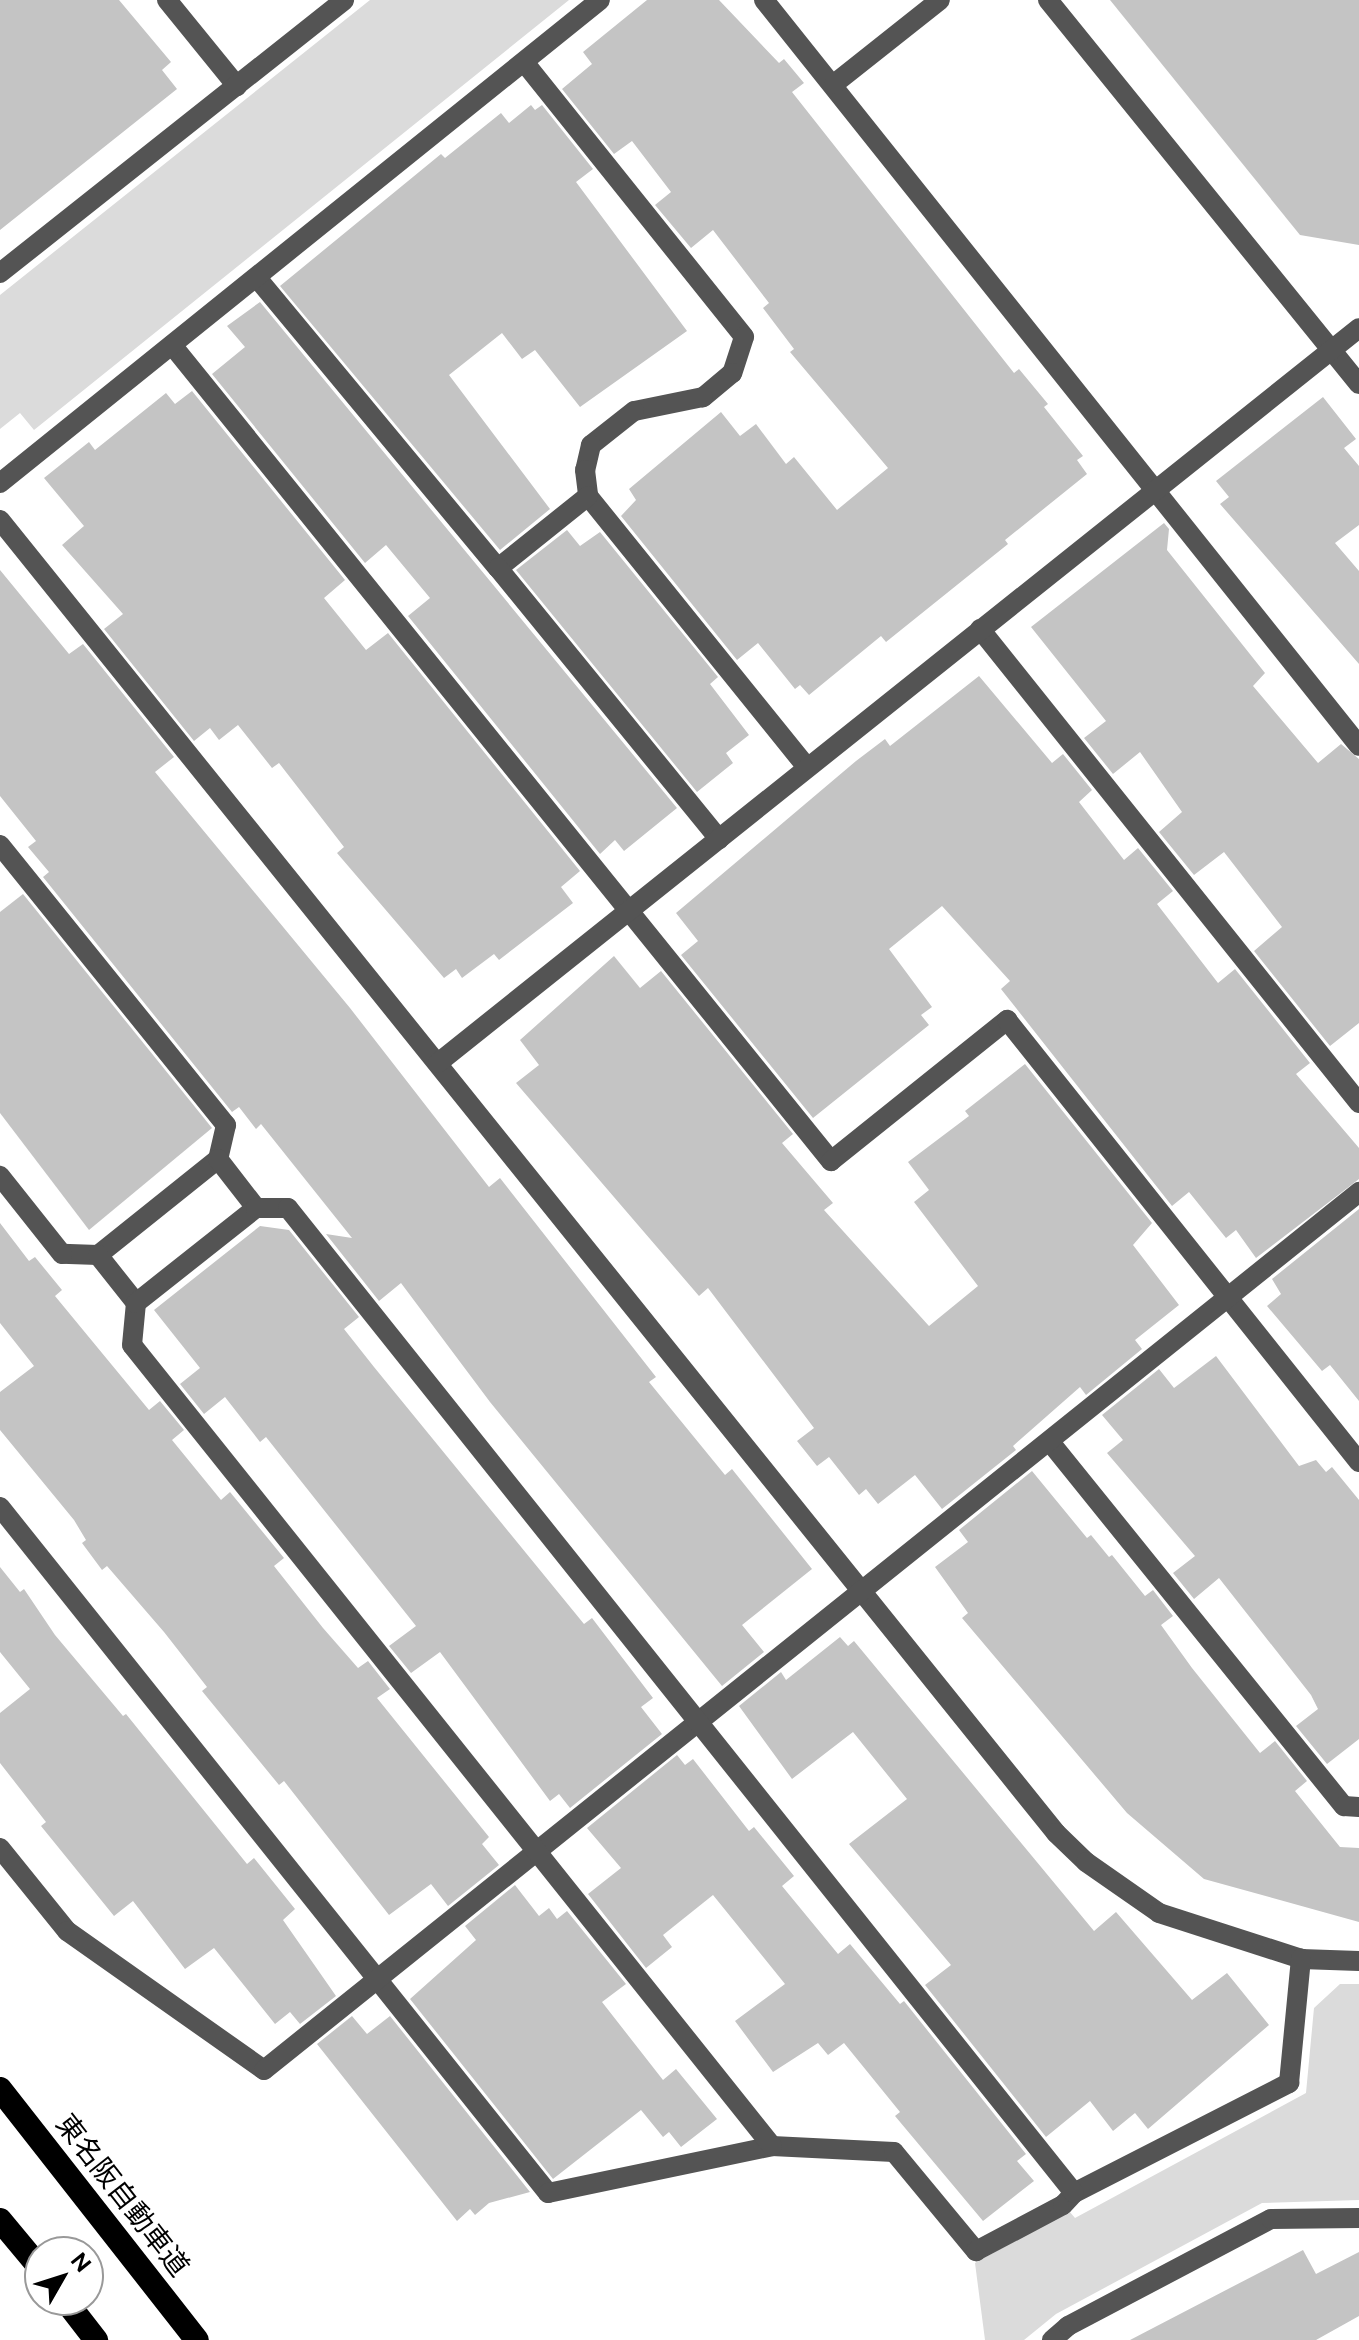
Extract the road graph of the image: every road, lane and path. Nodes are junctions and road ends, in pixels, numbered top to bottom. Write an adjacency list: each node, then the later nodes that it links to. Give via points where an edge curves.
1 (167, 0): 9 (street)
2 (344, 0): 9 (street)
3 (600, 0): 7 (street)
4 (764, 0): 8 (street)
5 (940, 0): 8 (street)
6 (1048, 0): 14 (street)
7 (524, 62): 11 (street); 18 (street, via 744,337 732,373 703,397 634,411 591,445 585,470)
8 (834, 84): 17 (street)
9 (237, 86): 10 (street)
10 (0, 273)
11 (257, 278): 13 (street); 20 (street)
12 (1359, 328): 14 (street)
13 (172, 345): 16 (street); 26 (street)
14 (1331, 349): 15 (street); 17 (street)
15 (1359, 384)
16 (0, 483)
17 (1153, 489): 21 (street); 22 (street)
18 (588, 496): 20 (street); 23 (street)
19 (0, 520): 27 (street)
20 (498, 568): 24 (street)
21 (980, 629): 23 (street); 28 (street)
22 (1359, 746)
23 (807, 767): 24 (street)
24 (719, 839): 26 (street)
25 (0, 845): 29 (street, via 226,1125)
26 (629, 909): 27 (street); 34 (street, via 831,1161 1007,1020)
27 (438, 1063): 39 (street)
28 (1359, 1103)
29 (218, 1159): 32 (street); 33 (street)
30 (0, 1176): 33 (street, via 62,1254)
31 (1359, 1192): 34 (street)
32 (256, 1208): 35 (street); 40 (street, via 288,1208)
33 (98, 1255): 35 (street)
34 (1227, 1297): 36 (street); 37 (street)
35 (136, 1303): 43 (street, via 132,1345)
36 (1050, 1442): 39 (street); 41 (street, via 1344,1806)
37 (1359, 1462)
38 (0, 1507): 46 (street)
39 (863, 1592): 40 (street); 44 (street, via 1056,1833 1086,1862 1159,1913)
40 (698, 1720): 43 (street); 49 (street)
41 (1359, 1807)
42 (0, 1848): 46 (street, via 67,1931 264,2070)
43 (539, 1849): 46 (street); 48 (street)
44 (1301, 1959): 45 (street); 49 (street, via 1289,2083)
45 (1359, 1961)
46 (378, 1980): 48 (street, via 548,2193)
47 (0, 2089): 55 (highway, 東名阪自動車道)
48 (772, 2146): 49 (street, via 894,2152 976,2251 1063,2205)
49 (1074, 2193)
50 (1359, 2218): 56 (street, via 1271,2219 1068,2326)
51 (0, 2220): 52 (highway)
52 (24, 2249)
53 (77, 2316): 54 (highway)
54 (96, 2340)
55 (197, 2340)
56 (1052, 2340)

